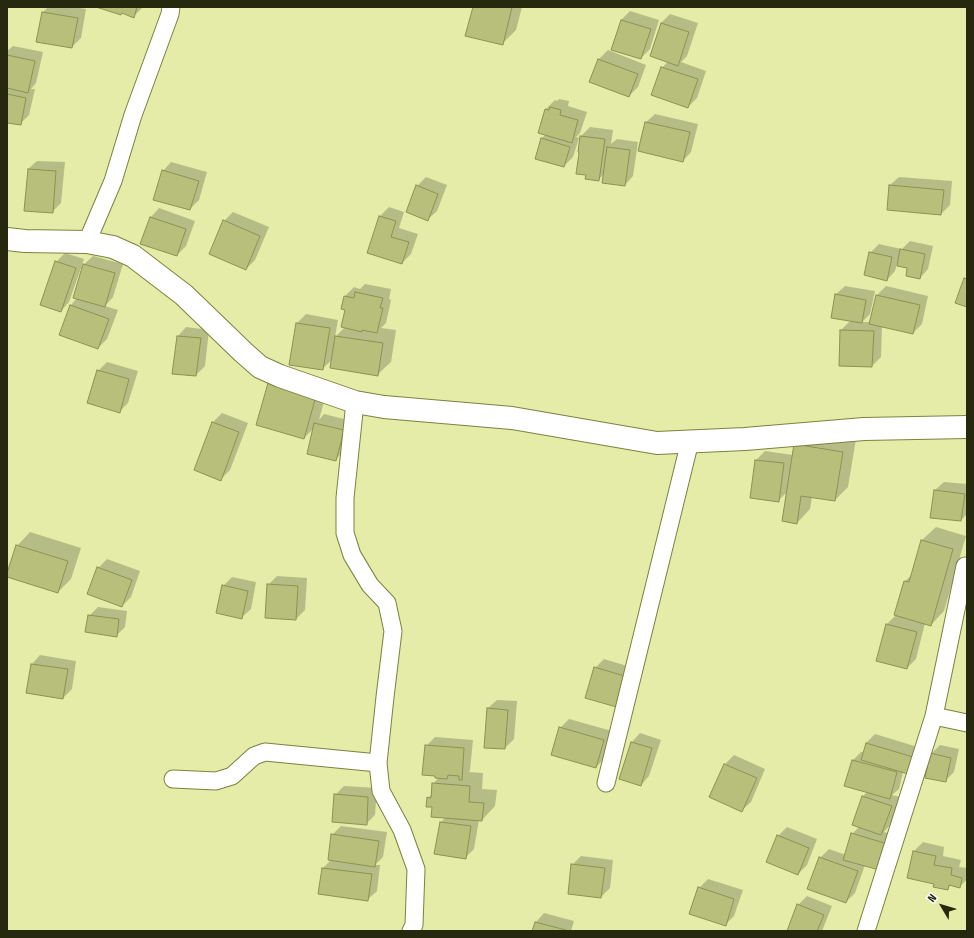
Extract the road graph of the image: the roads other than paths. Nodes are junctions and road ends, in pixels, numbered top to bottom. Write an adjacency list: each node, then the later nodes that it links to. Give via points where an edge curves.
1 (171, 7): 3 (street, via 113,181)
2 (7, 239): 3 (main road)
3 (87, 242): 4 (main road, via 134,256 184,295 260,367)
4 (355, 402): 6 (main road, via 384,407 512,418 656,443); 10 (street, via 345,498 345,533 352,555 370,586 387,603 393,631)
5 (967, 427): 6 (main road, via 864,429)
6 (690, 441): 12 (street)
7 (965, 566): 8 (street)
8 (934, 716): 9 (street); 14 (street)
9 (967, 723)
10 (378, 763): 11 (street, via 265,752 254,756 232,776 216,781); 13 (street, via 381,791 402,830 416,869 414,925)
11 (173, 779)
12 (606, 783)
13 (411, 931)
14 (866, 931)

